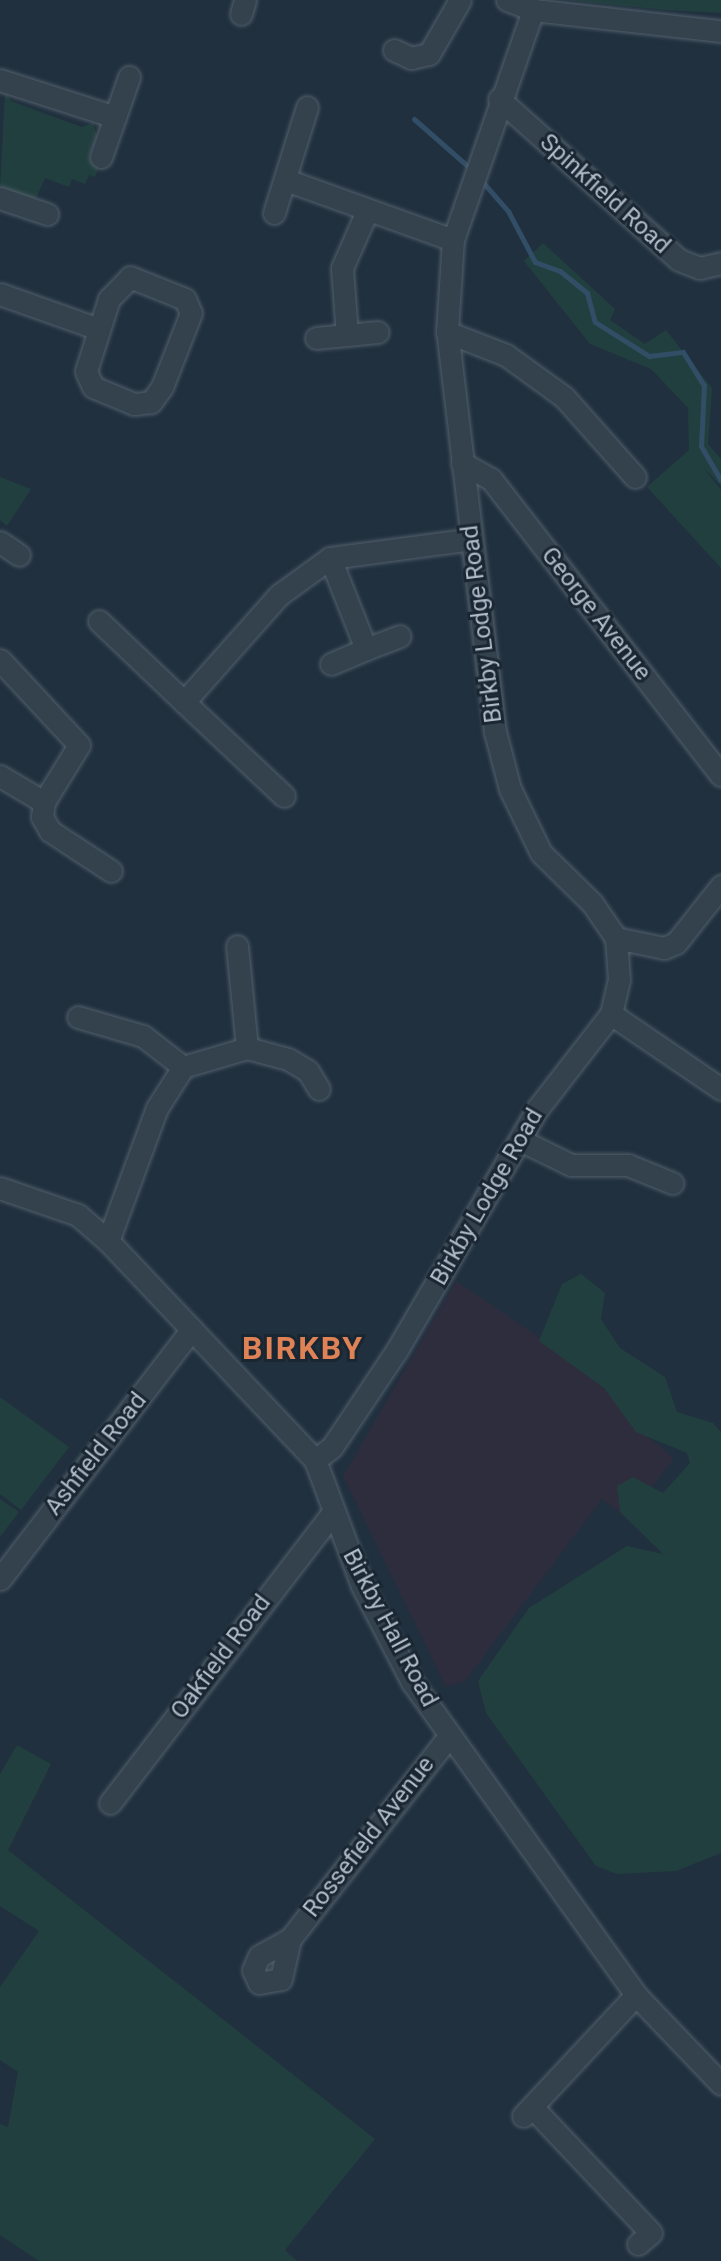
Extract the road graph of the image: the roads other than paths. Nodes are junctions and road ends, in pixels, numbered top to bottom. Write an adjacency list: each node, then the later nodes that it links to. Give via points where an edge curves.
1 (460, 0): 5 (street, via 429,54 411,58)
2 (507, 0): 3 (street)
3 (533, 10): 4 (street); 8 (street, Birkby Lodge Road)
4 (721, 31)
5 (394, 50)
6 (129, 77): 10 (street)
7 (0, 80): 10 (street)
8 (499, 99): 17 (street, Birkby Lodge Road); 18 (street, Spinkfield Road, via 679,260 700,268)
9 (307, 107): 12 (street)
10 (115, 117): 11 (street)
11 (101, 156)
12 (286, 180): 14 (street); 15 (street)
13 (0, 198): 16 (street)
14 (367, 211): 17 (street); 23 (street, via 342,268)
15 (274, 213)
16 (47, 214)
17 (453, 240): 22 (street, Birkby Lodge Road)
18 (721, 263)
19 (0, 294): 20 (street)
20 (96, 328): 20 (street, via 118,284 130,276 185,299 191,313 151,402 134,404 93,387 86,371)
21 (378, 332): 23 (street)
22 (447, 332): 25 (street, Birkby Lodge Road); 26 (street, via 506,355 564,397)
23 (347, 335): 24 (street)
24 (316, 338)
25 (463, 463): 27 (street, Birkby Lodge Road); 37 (street, George Avenue, via 491,479)
26 (635, 477)
27 (472, 539): 30 (street); 43 (street, Birkby Lodge Road, via 480,643 510,789 541,853 592,902)
28 (0, 542): 29 (street)
29 (19, 555)
30 (330, 558): 33 (street); 36 (street, via 279,595)
31 (99, 621): 36 (street)
32 (400, 636): 33 (street)
33 (366, 649): 35 (street)
34 (0, 660): 40 (street, via 79,745)
35 (331, 664)
36 (184, 702): 39 (street)
37 (721, 775)
38 (0, 776): 40 (street)
39 (284, 796)
40 (44, 802): 41 (street, via 42,817 50,831)
41 (111, 871)
42 (721, 886): 43 (street, via 676,943 664,947)
43 (615, 938): 45 (street, Birkby Lodge Road, via 619,980)
44 (237, 946): 47 (street)
45 (611, 1014): 50 (street); 51 (street, Birkby Lodge Road)
46 (78, 1017): 48 (street, via 143,1036)
47 (247, 1048): 48 (street); 49 (street, via 288,1059 308,1071)
48 (183, 1068): 54 (street, via 158,1108)
49 (319, 1089)
50 (721, 1089)
51 (520, 1140): 52 (street, via 571,1166 628,1165); 56 (street, Birkby Lodge Road, via 397,1350 332,1447)
52 (672, 1183)
53 (0, 1188): 54 (street, Birkby Hall Road, via 78,1215)
54 (108, 1241): 55 (street, Birkby Hall Road)
55 (192, 1329): 56 (street, Birkby Hall Road); 58 (street, Ashfield Road)
56 (316, 1460): 57 (street, Birkby Hall Road)
57 (333, 1512): 59 (street, Birkby Hall Road, via 362,1586); 60 (street, Oakfield Road)
58 (0, 1579)
59 (449, 1736): 61 (street, Rossefield Avenue); 62 (street, Birkby Hall Road)
60 (110, 1803)
61 (290, 1939)
62 (636, 1995): 63 (street, Birkby Hall Road); 64 (street, via 526,2112)
63 (721, 2084)
64 (651, 2233)

